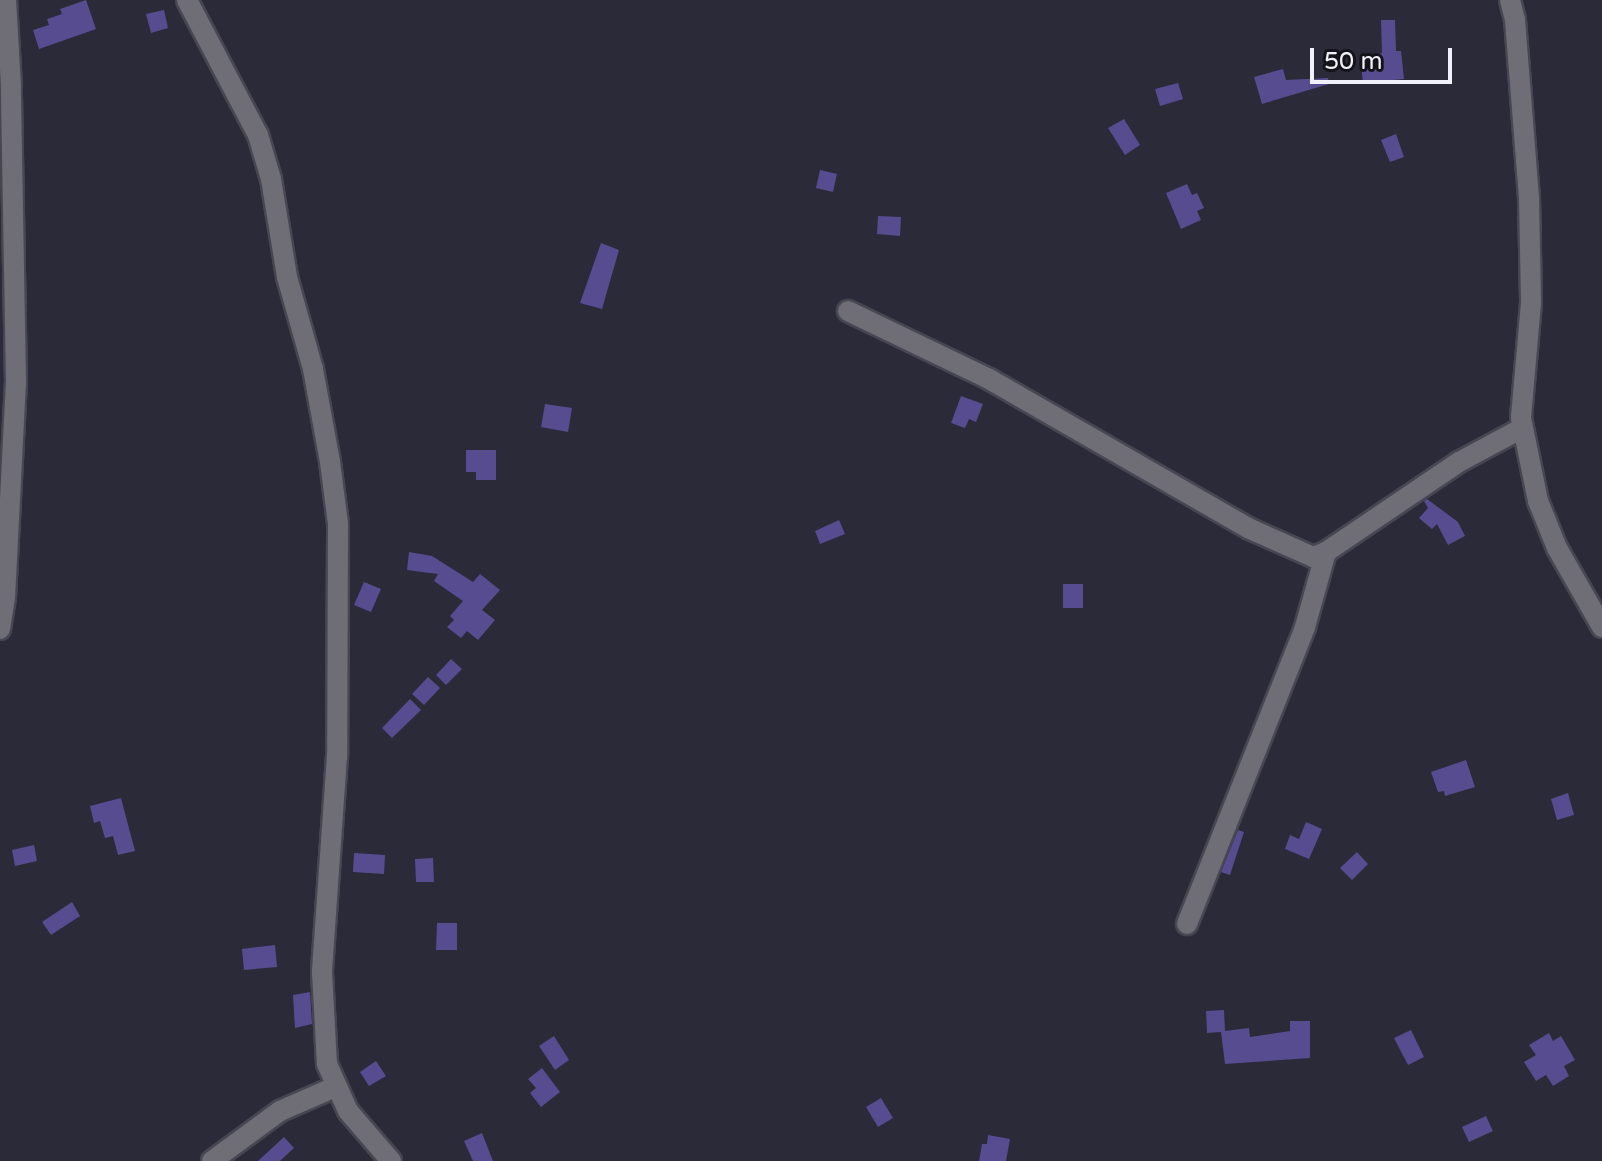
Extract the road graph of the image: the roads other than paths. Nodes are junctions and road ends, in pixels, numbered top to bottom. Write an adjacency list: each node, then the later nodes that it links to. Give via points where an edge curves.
1 (6, 0): 8 (street, via 16,383)
2 (187, 0): 10 (street, via 258,135 330,462 338,524 337,756 322,972 327,1064)
3 (1510, 0): 5 (street, via 1529,197 1531,303)
4 (848, 311): 6 (street, via 989,379 1248,528 1306,556)
5 (1524, 433): 6 (street, via 1515,432 1459,462); 7 (street, via 1557,548)
6 (1326, 552): 9 (street, via 1305,627)
7 (1602, 627)
8 (0, 629)
9 (1187, 924)
10 (335, 1087): 11 (street, via 280,1111); 12 (street, via 348,1111)
11 (212, 1161)
12 (391, 1161)

